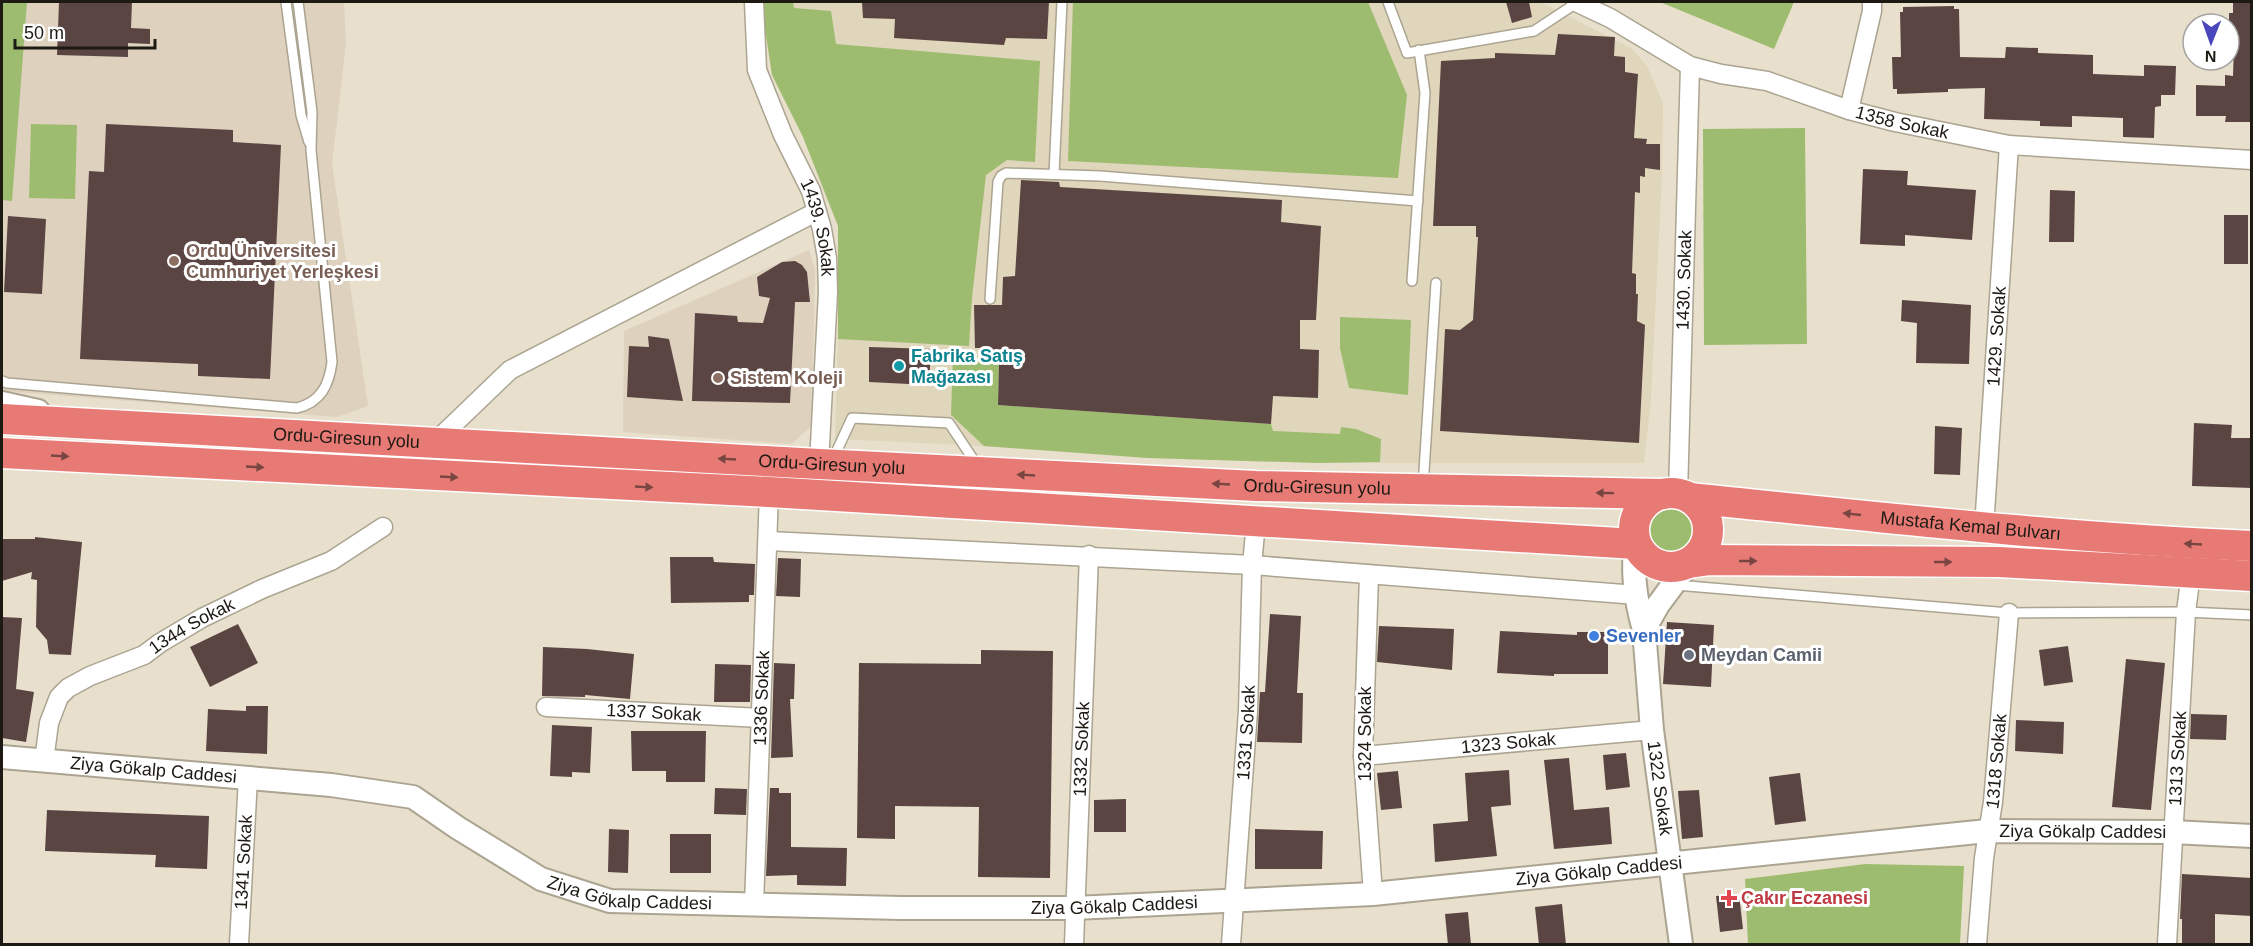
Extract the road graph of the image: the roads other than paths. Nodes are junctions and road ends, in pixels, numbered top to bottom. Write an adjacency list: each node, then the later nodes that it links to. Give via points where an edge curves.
1 (286, 2): 12 (lane, via 302,116)
2 (298, 2): 12 (lane, via 312,112)
3 (754, 2): 16 (street, 1439. Sokak, via 757,70)
4 (1062, 2): 14 (lane)
5 (1388, 2): 8 (lane, via 1407,52)
6 (1577, 2): 8 (lane, via 1534,31); 9 (street, 1358 Sokak)
7 (1872, 2): 10 (street)
8 (1419, 50): 15 (lane, via 1425,93)
9 (1690, 66): 10 (street, 1358 Sokak, via 1767,81); 30 (street, 1430. Sokak)
10 (1849, 110): 11 (street, 1358 Sokak)
11 (2008, 145): 13 (street, 1358 Sokak); 33 (street, 1429. Sokak)
12 (311, 150): 20 (lane, via 332,362 329,381 309,405 297,408)
13 (2252, 160)
14 (1054, 174): 15 (lane); 19 (lane, via 1011,172 1001,176)
15 (1418, 201): 17 (lane)
16 (816, 212): 24 (street, via 510,370); 26 (street, 1439. Sokak, via 827,258)
17 (1412, 281)
18 (1436, 283): 28 (lane)
19 (990, 299)
20 (2, 381)
21 (2, 403): 23 (street)
22 (2, 419): 23 (highway, Ordu-Giresun yolu)
23 (89, 423): 24 (highway, Ordu-Giresun yolu)
24 (434, 443): 26 (highway, Ordu-Giresun yolu, one-way to 24)
25 (6, 456): 29 (highway, Ordu-Giresun yolu, one-way to 29)
26 (825, 465): 27 (highway, Ordu-Giresun yolu); 27 (lane, via 852,418 949,423)
27 (981, 472): 28 (highway, Ordu-Giresun yolu, one-way to 27, via 1256,486)
28 (1423, 489): 30 (highway, Ordu-Giresun yolu, one-way to 28)
29 (769, 492): 31 (highway, Ordu-Giresun yolu); 34 (street, 1336 Sokak)
30 (1677, 495): 33 (highway, Mustafa Kemal Bulvarı, one-way to 30); 35 (highway, via 1648,501 1638,513); 41 (highway, via 1699,505 1708,525 1704,547)
31 (1256, 522): 35 (highway, Ordu-Giresun yolu); 38 (street, 1331 Sokak)
32 (383, 527): 53 (street, 1344 Sokak, via 331,561 262,589 202,618 144,655 68,688 59,697 49,723)
33 (1984, 528): 36 (highway, Mustafa Kemal Bulvarı, one-way to 33)
34 (769, 541): 37 (street); 49 (street, 1336 Sokak)
35 (1636, 544): 41 (highway, via 1646,559 1661,566 1677,567); 43 (street, 1322 Sokak, via 1632,566)
36 (2252, 546)
37 (1089, 555): 38 (street); 62 (street, 1332 Sokak)
38 (1252, 565): 40 (street); 60 (street, 1331 Sokak, via 1248,711)
39 (2191, 573): 41 (highway, Mustafa Kemal Bulvarı, one-way to 39, via 1710,560 1999,562); 42 (highway, Mustafa Kemal Bulvarı); 44 (street, 1313 Sokak)
40 (1369, 574): 43 (street); 51 (street, 1324 Sokak)
41 (1682, 574): 45 (lane); 47 (street)
42 (2252, 576)
43 (1637, 595): 47 (street, 1322 Sokak)
44 (2186, 612): 45 (lane); 46 (lane); 56 (street, 1313 Sokak)
45 (2009, 613): 55 (street, 1318 Sokak)
46 (2252, 615)
47 (1644, 630): 50 (street, 1322 Sokak)
48 (546, 707): 49 (street, 1337 Sokak)
49 (761, 718): 61 (street, 1336 Sokak)
50 (1652, 730): 51 (street, 1323 Sokak); 58 (street, 1322 Sokak)
51 (1363, 756): 59 (street, 1324 Sokak)
52 (2, 758): 53 (street, Ziya Gökalp Caddesi)
53 (44, 761): 54 (street, Ziya Gökalp Caddesi)
54 (248, 778): 61 (street, Ziya Gökalp Caddesi, via 332,784 413,797 541,879 610,901); 63 (street, 1341 Sokak)
55 (1988, 831): 56 (street, Ziya Gökalp Caddesi); 58 (street, Ziya Gökalp Caddesi); 67 (street, 1318 Sokak)
56 (2172, 832): 57 (street, Ziya Gökalp Caddesi); 68 (street, 1313 Sokak)
57 (2252, 836)
58 (1670, 865): 59 (street, Ziya Gökalp Caddesi); 66 (street, 1322 Sokak)
59 (1373, 894): 60 (street, Ziya Gökalp Caddesi)
60 (1233, 901): 62 (street, Ziya Gökalp Caddesi); 65 (street, 1331 Sokak)
61 (754, 905): 62 (street, Ziya Gökalp Caddesi)
62 (1074, 908): 64 (street, 1332 Sokak)
63 (239, 945)
64 (1074, 945)
65 (1231, 945)
66 (1682, 945)
67 (1977, 945)
68 (2167, 945)

